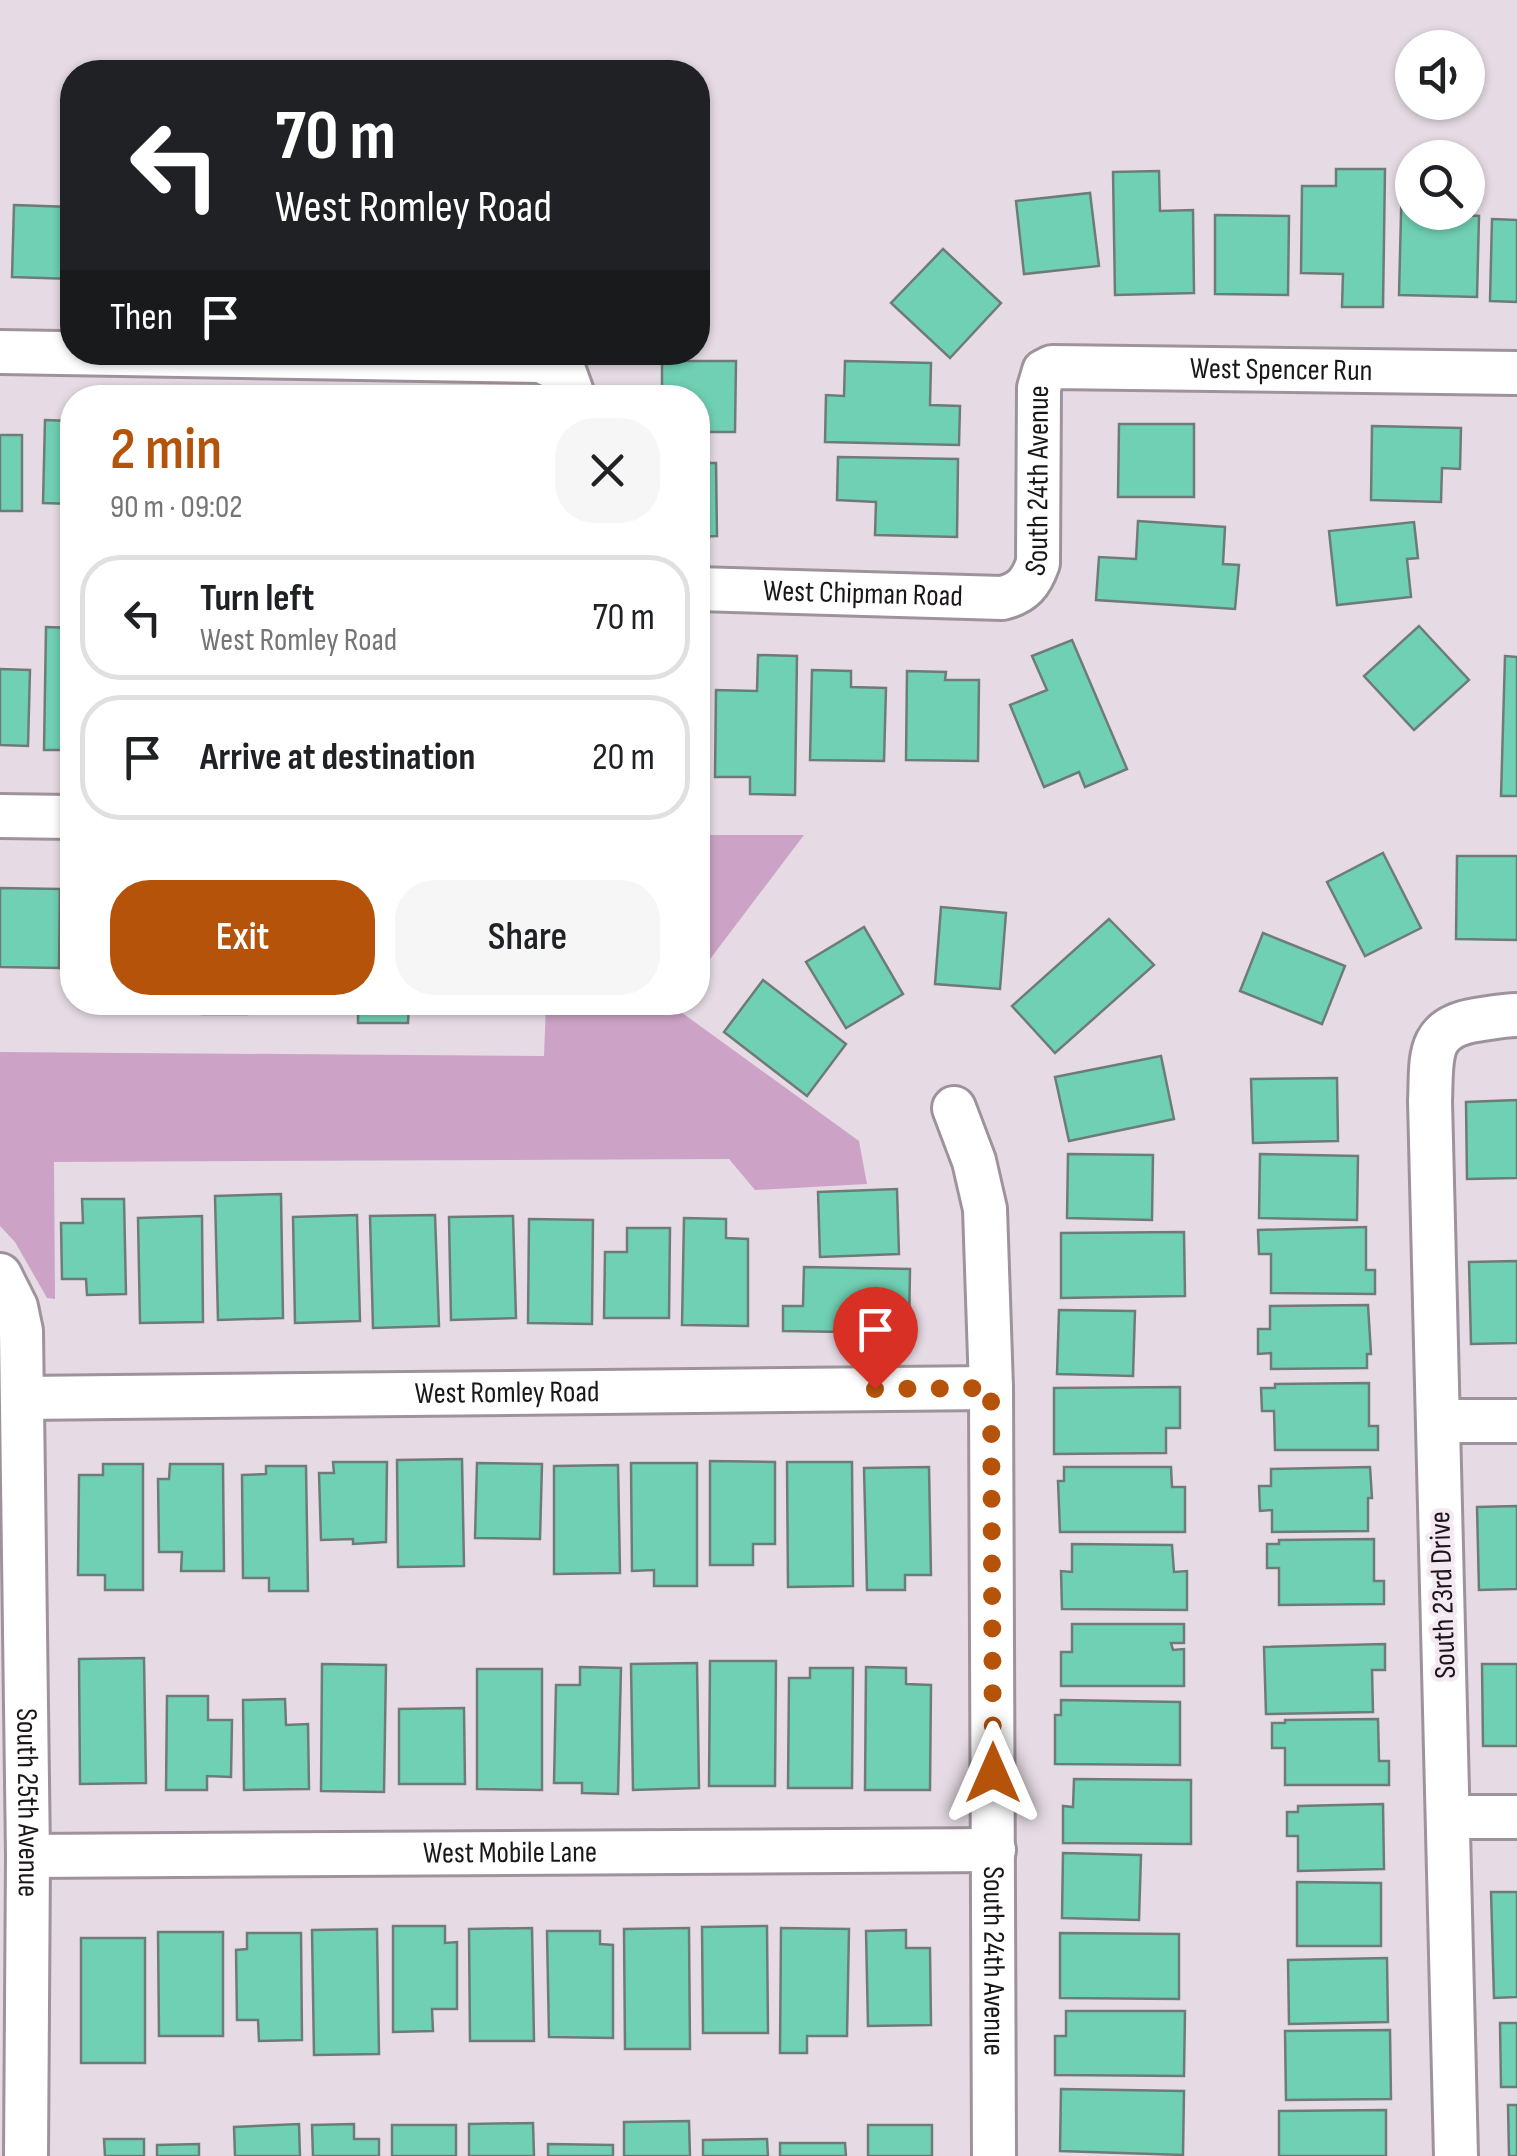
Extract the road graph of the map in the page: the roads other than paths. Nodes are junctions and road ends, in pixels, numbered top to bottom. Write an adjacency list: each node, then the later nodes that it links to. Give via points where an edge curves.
1 (0, 352): 2 (street)
2 (60, 353)
3 (547, 365): 6 (street)
4 (1044, 371): 5 (street, West Spencer Run, via 1062,365); 7 (street, South 24th Avenue, via 1038,388 1038,562)
5 (1517, 373)
6 (570, 385)
7 (1026, 587): 8 (street, West Chipman Road, via 1002,598)
8 (710, 590)
9 (0, 816): 10 (street)
10 (60, 817)
11 (1517, 1015): 16 (street, South 23rd Drive, via 1454,1024 1433,1053)
12 (954, 1108): 14 (street, South 24th Avenue, via 985,1209)
13 (0, 1275): 15 (street, South 25th Avenue, via 16,1307)
14 (991, 1388): 15 (street, West Romley Road); 20 (street, South 24th Avenue)
15 (22, 1398): 21 (street, South 25th Avenue)
16 (1439, 1421): 17 (street); 18 (street, South 23rd Drive)
17 (1517, 1421)
18 (1449, 1817): 19 (street); 24 (street, South 23rd Drive)
19 (1517, 1817)
20 (994, 1850): 21 (street, West Mobile Lane); 23 (street, South 24th Avenue)
21 (28, 1856): 22 (street, South 25th Avenue)
22 (26, 2156)
23 (994, 2156)
24 (1456, 2156)

